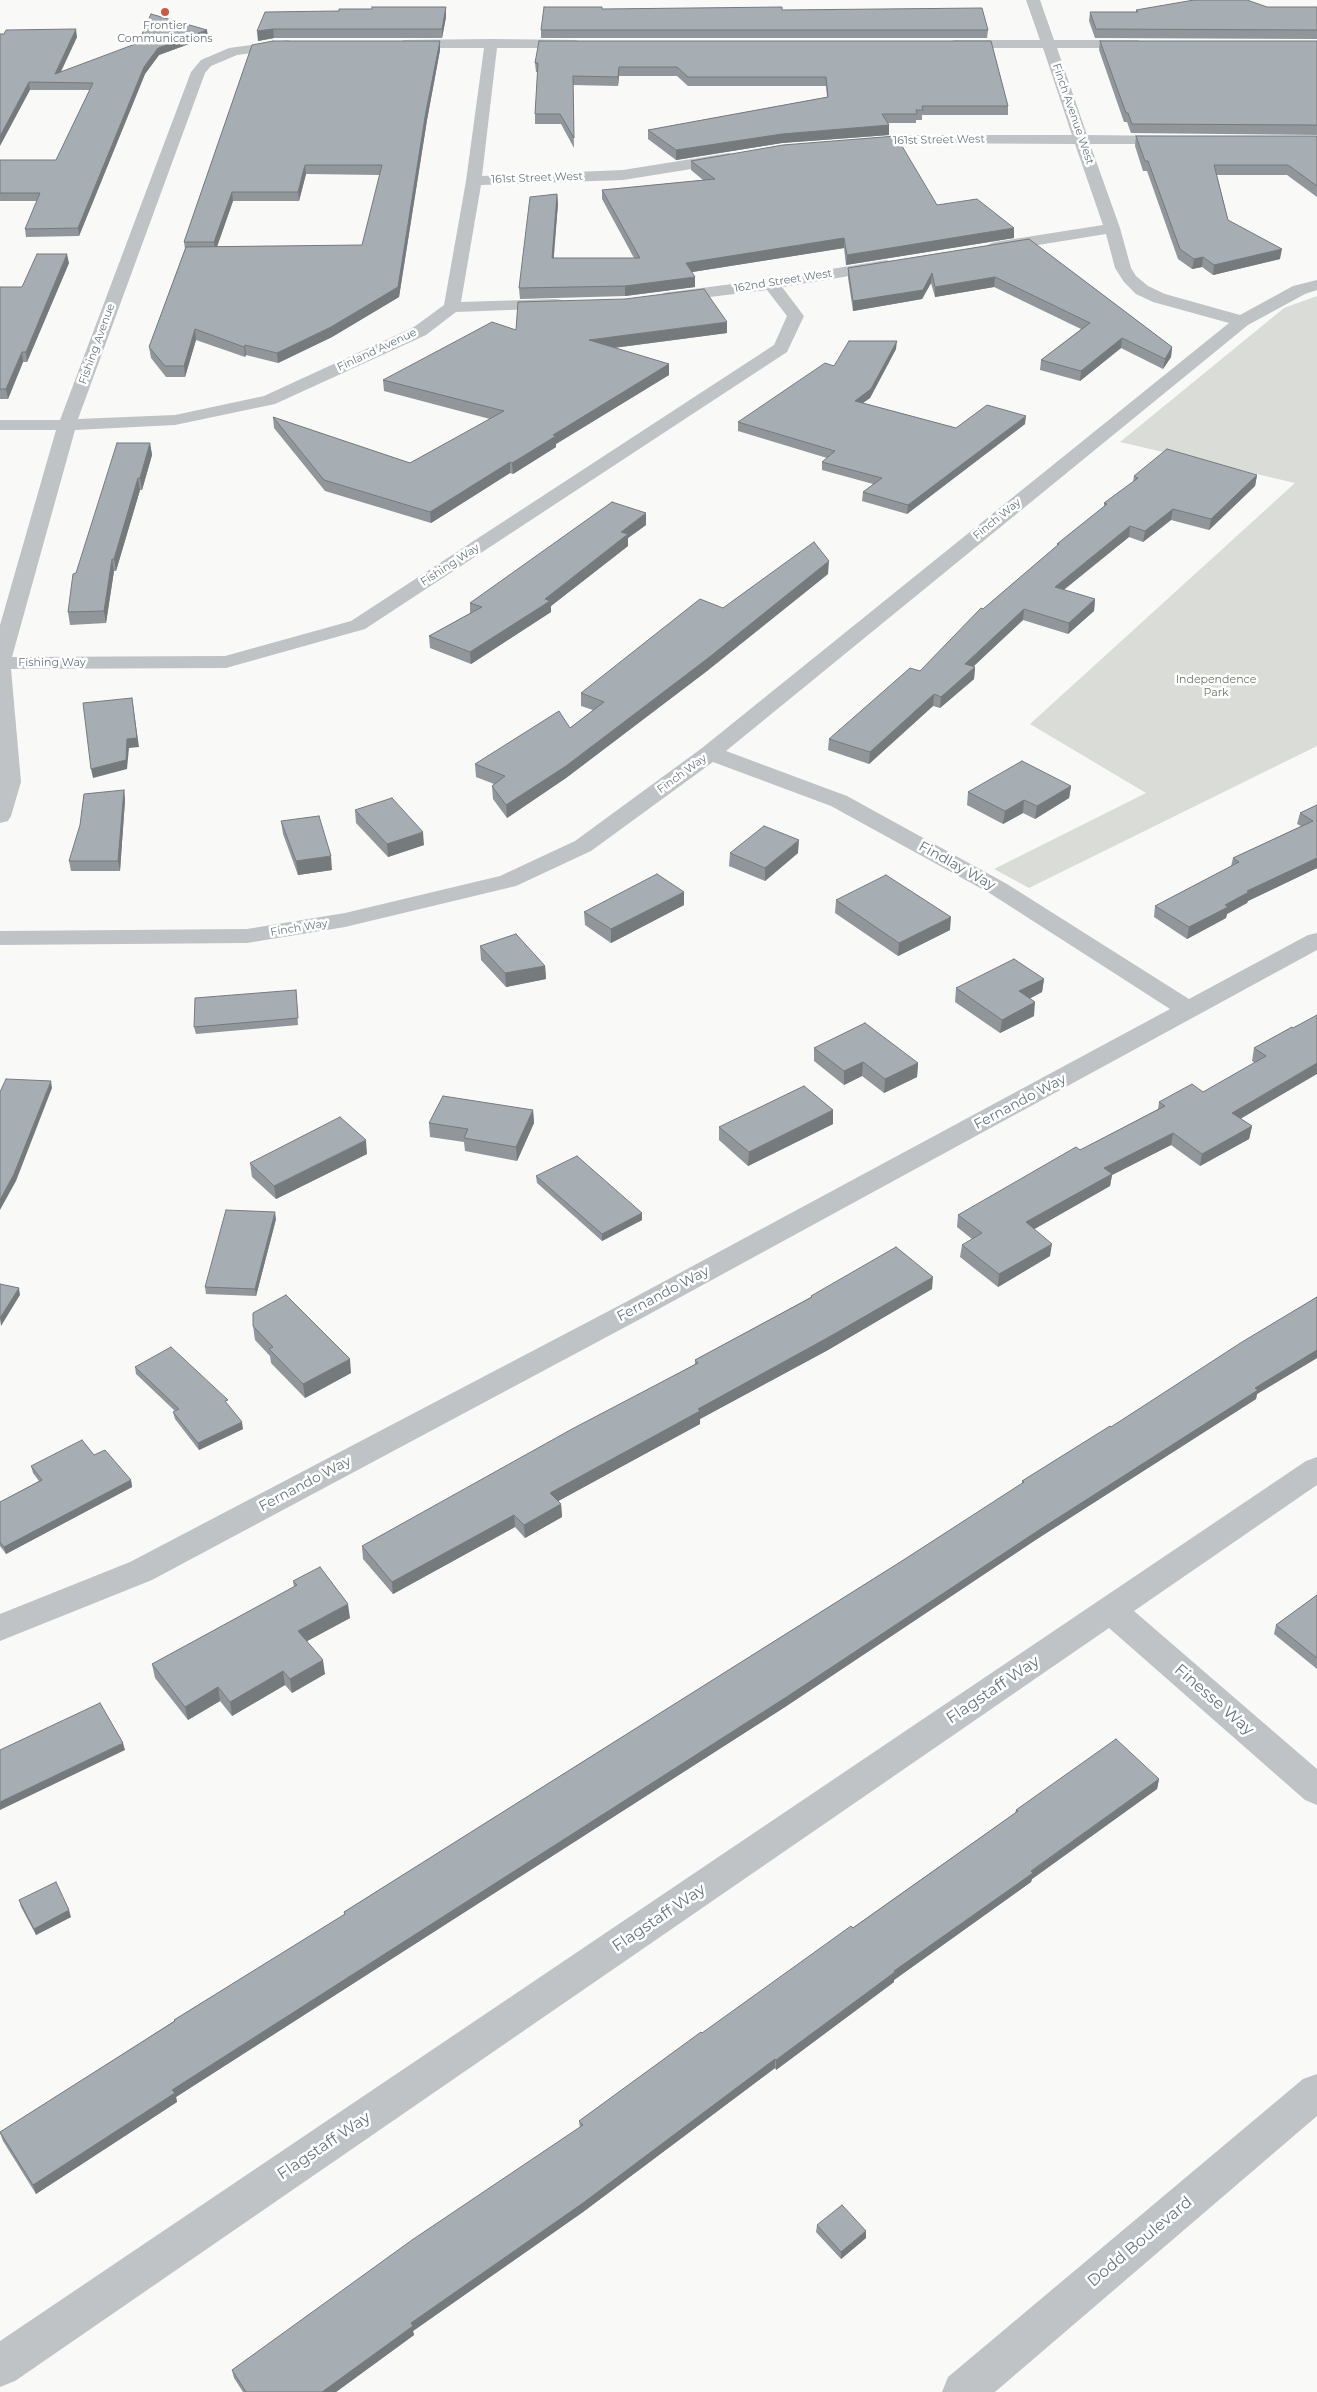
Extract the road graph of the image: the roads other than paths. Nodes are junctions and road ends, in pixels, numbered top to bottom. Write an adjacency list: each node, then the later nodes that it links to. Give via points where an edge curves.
1 (1033, 0): 7 (street, Finch Avenue West)
2 (304, 44): 24 (street, Fishing Avenue, via 274,44 234,50 206,63 198,72)
3 (392, 44): 4 (street)
4 (491, 44): 5 (street); 13 (street)
5 (591, 44)
6 (939, 44): 7 (street)
7 (1049, 44): 8 (street); 9 (street, Finch Avenue West)
8 (1148, 44)
9 (1081, 140): 10 (street, 161st Street West); 11 (street, 161st Street West, via 907,139); 14 (street, Finch Avenue West)
10 (1189, 140)
11 (849, 144)
12 (745, 155): 13 (street, 161st Street West, via 623,175)
13 (474, 181): 21 (street)
14 (1112, 228): 15 (street); 22 (street, Finch Avenue West, via 1123,268 1142,290 1184,307)
15 (976, 250)
16 (898, 263): 17 (street, 162nd Street West)
17 (771, 284): 19 (street, 162nd Street West); 25 (street, Fishing Way, via 796,316 781,348 358,625 226,662)
18 (1317, 285): 22 (street, via 1299,290)
19 (654, 299)
20 (569, 304): 21 (street)
21 (452, 307): 24 (street, Finland Avenue, via 420,331 269,400 174,420)
22 (1242, 321): 27 (street, Finch Way)
23 (0, 425): 24 (street, Finland Avenue)
24 (67, 425): 25 (street, Fishing Avenue)
25 (0, 662)
26 (0, 668): 28 (street, via 10,782)
27 (710, 753): 29 (street, Finch Way, via 583,846 508,881 345,920 247,936); 31 (street, Findlay Way, via 839,801 999,889)
28 (0, 816)
29 (0, 938)
30 (1317, 940): 31 (street, Fernando Way)
31 (1189, 1010): 34 (street, Fernando Way, via 141,1572)
32 (1317, 1470): 33 (street, Flagstaff Way)
33 (1111, 1610): 35 (street, Finesse Way); 37 (street, Flagstaff Way)
34 (0, 1628)
35 (1317, 1790)
36 (1317, 2092): 38 (street, Dodd Boulevard)
37 (0, 2366)
38 (963, 2392)

